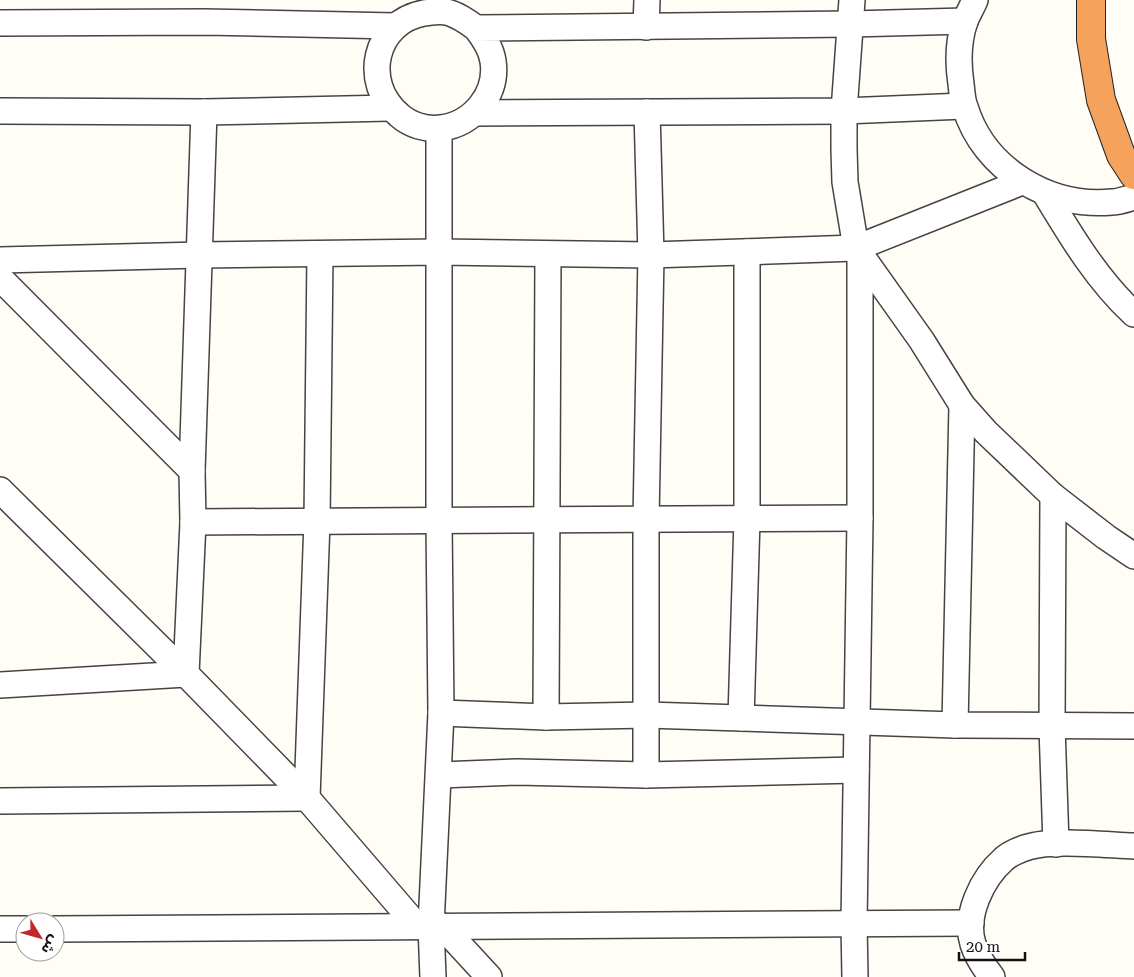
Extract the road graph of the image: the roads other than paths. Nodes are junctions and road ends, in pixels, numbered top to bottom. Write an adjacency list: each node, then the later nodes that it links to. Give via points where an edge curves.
1 (647, 0): 10 (street)
2 (852, 0): 8 (street)
3 (1091, 0): 20 (highway, via 1091,39 1101,100 1121,155)
4 (435, 6): 9 (street); 11 (street, via 464,18)
5 (204, 11): 7 (street); 9 (street)
6 (970, 11): 8 (street); 12 (street, via 958,64)
7 (0, 23)
8 (851, 24): 10 (street); 15 (street)
9 (396, 26): 13 (street, via 382,44 376,66 379,88)
10 (646, 27): 11 (street)
11 (476, 28): 18 (street, via 488,43 493,61 493,80 487,98)
12 (964, 106): 15 (street); 21 (street, via 978,136 997,161)
13 (390, 108): 16 (street); 19 (street, via 404,120 421,127)
14 (0, 110): 16 (street)
15 (844, 111): 17 (street); 26 (street, via 845,182)
16 (204, 112): 29 (street)
17 (647, 112): 18 (street); 30 (street)
18 (475, 113): 19 (street, via 464,121)
19 (439, 129): 24 (street)
20 (1134, 175)
21 (1022, 182): 22 (street); 26 (street)
22 (1045, 193): 23 (street, via 1078,202 1113,202); 33 (street, via 1078,248)
23 (1134, 197)
24 (440, 252): 27 (street); 28 (street); 42 (street)
25 (747, 252): 26 (street); 30 (street); 39 (street)
26 (858, 252): 34 (street, via 922,341); 38 (street)
27 (320, 254): 29 (street); 41 (street)
28 (548, 254): 30 (street); 43 (street)
29 (200, 255): 31 (street); 35 (street)
30 (651, 255): 40 (street)
31 (0, 260)
32 (0, 278): 35 (street)
33 (1134, 314)
34 (962, 405): 37 (street); 53 (street)
35 (192, 471): 44 (street)
36 (0, 490): 46 (street)
37 (1053, 496): 45 (street); 55 (street)
38 (860, 518): 39 (street); 52 (street)
39 (747, 519): 40 (street); 51 (street)
40 (646, 520): 43 (street); 49 (street)
41 (317, 521): 42 (street); 44 (street); 59 (street)
42 (439, 521): 43 (street); 48 (street)
43 (547, 521): 50 (street)
44 (193, 522): 46 (street)
45 (1134, 556)
46 (186, 674): 47 (street); 59 (street)
47 (1, 684)
48 (441, 713): 50 (street); 57 (street)
49 (647, 715): 50 (street); 51 (street); 58 (street)
50 (546, 717)
51 (741, 718): 52 (street)
52 (858, 722): 53 (street); 56 (street)
53 (955, 725): 55 (street)
54 (1134, 726): 55 (street)
55 (1052, 727): 61 (street)
56 (856, 770): 58 (street); 64 (street)
57 (440, 775): 58 (street, via 517,772); 65 (street)
58 (646, 775)
59 (307, 798): 60 (street); 65 (street)
60 (0, 801)
61 (1056, 844): 62 (street); 63 (street, via 1028,847 1004,858 973,904)
62 (1134, 846)
63 (971, 923): 64 (street); 72 (street, via 972,943)
64 (854, 924): 65 (street); 71 (street)
65 (430, 926): 66 (street); 69 (street); 70 (street)
66 (65, 928)
67 (0, 929): 68 (street)
68 (15, 929)
69 (434, 977)
70 (489, 977)
71 (856, 977)
72 (992, 977)

